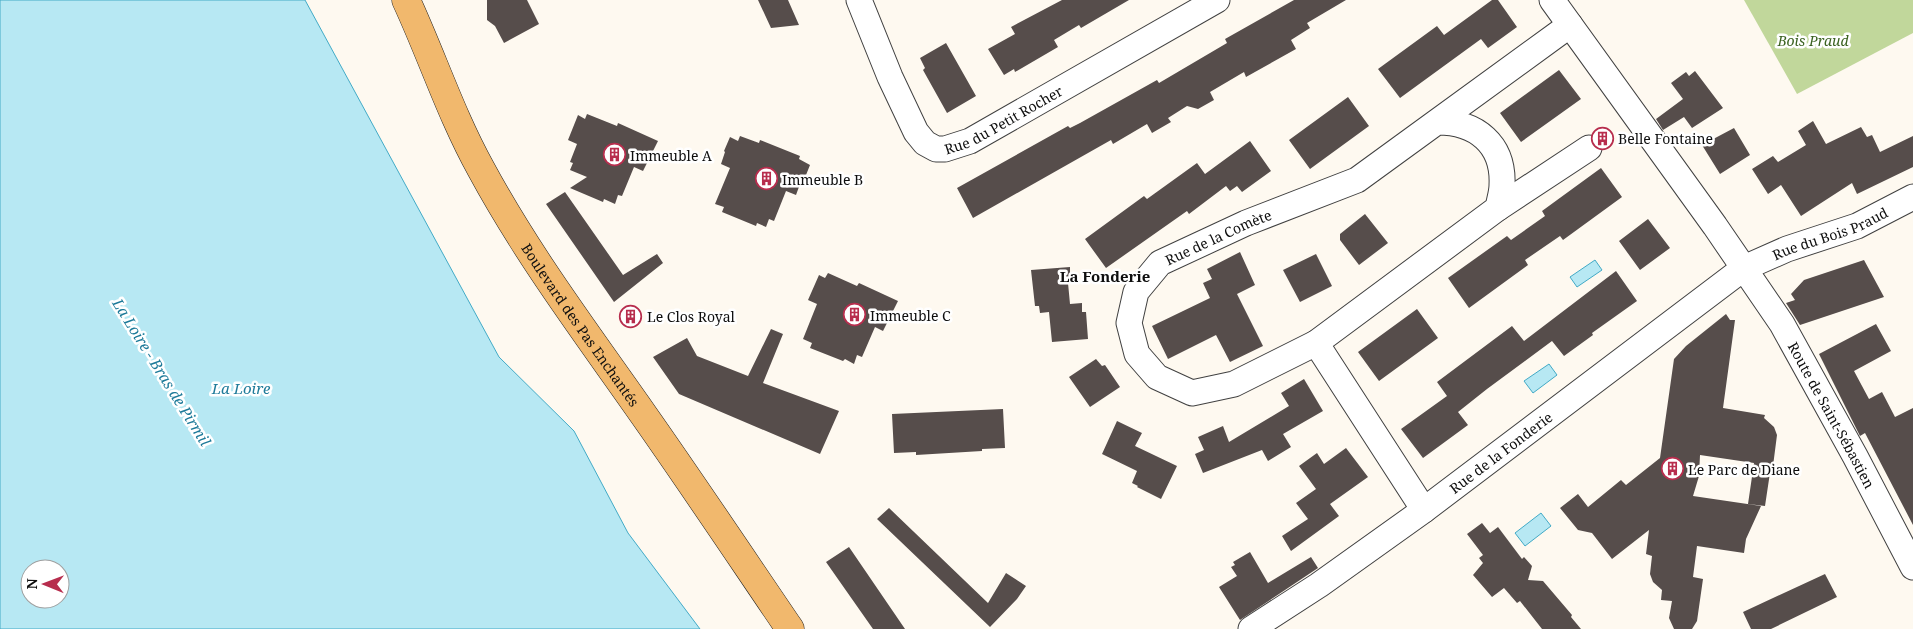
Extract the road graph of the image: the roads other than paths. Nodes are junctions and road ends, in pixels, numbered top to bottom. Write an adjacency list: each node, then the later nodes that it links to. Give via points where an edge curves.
1 (406, 0): 14 (main road, Boulevard des Pas Enchantés, via 451,109 480,169 520,236)
2 (859, 0): 3 (street, Rue du Petit Rocher, via 916,132 925,143 945,150 970,141)
3 (1217, 0)
4 (1552, 0): 5 (street, Route de Saint-Sébastien)
5 (1570, 25): 6 (street, Rue de la Comète); 10 (street, Route de Saint-Sébastien)
6 (1438, 122): 9 (street, via 1453,122 1476,130 1493,147 1502,174); 11 (street, Rue de la Comète, via 1357,180 1246,223 1160,263 1136,292 1129,323 1137,354 1157,377 1192,393 1234,384)
7 (1589, 148): 9 (street, Rue de la Comète)
8 (1913, 197): 10 (street, Rue du Bois Praud, via 1857,226 1787,249)
9 (1498, 208): 11 (street, Rue de la Comète)
10 (1744, 268): 12 (street, Rue de la Fonderie); 13 (street, Route de Saint-Sébastien, via 1786,331)
11 (1316, 343): 12 (street)
12 (1424, 510): 15 (street, Rue de la Fonderie)
13 (1913, 567)
14 (790, 629)
15 (1251, 629)

